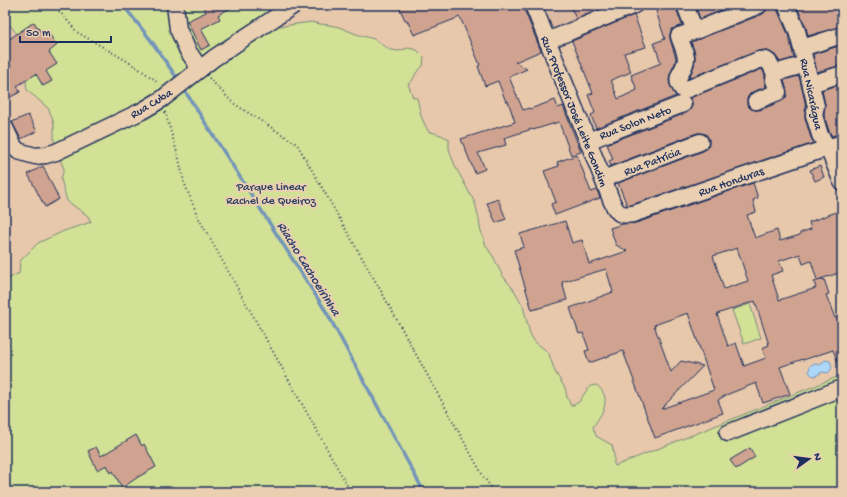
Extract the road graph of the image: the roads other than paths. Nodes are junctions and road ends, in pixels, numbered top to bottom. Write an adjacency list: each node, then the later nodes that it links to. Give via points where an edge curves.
1 (174, 5): 13 (street, via 178,29)
2 (294, 5): 13 (street, Rua Cuba)
3 (533, 5): 10 (street, Rua Professor José Leite Gondim)
4 (634, 5): 10 (street)
5 (685, 5): 8 (street)
6 (759, 5): 8 (street)
7 (786, 5): 11 (street, Rua Nicarágua)
8 (695, 31): 14 (street, via 679,36 686,58 678,78 681,89 764,59)
9 (842, 35): 11 (street)
10 (547, 41): 20 (street, Rua Professor José Leite Gondim)
11 (802, 48): 12 (street, Rua Nicarágua)
12 (806, 64): 14 (street); 16 (street, Rua Nicarágua)
13 (198, 71): 19 (street, Rua Cuba, via 166,96 142,110 46,155 35,156 18,151)
14 (775, 73): 17 (street, via 774,80 778,92)
15 (842, 74): 16 (street)
16 (811, 84): 22 (street, Rua Nicarágua, via 816,106 814,115 820,135)
17 (756, 101)
18 (683, 104): 20 (street, Rua Solon Neto)
19 (5, 128)
20 (588, 141): 23 (street, Rua Professor José Leite Gondim)
21 (700, 142): 23 (street, Rua Patrícia)
22 (835, 145): 24 (street, Rua Nicarágua); 25 (street, Rua Honduras, via 633,214)
23 (603, 179): 25 (street, Rua Professor José Leite Gondim, via 615,210)
24 (842, 182)
25 (620, 214)
26 (842, 388): 27 (street)
27 (728, 433)

